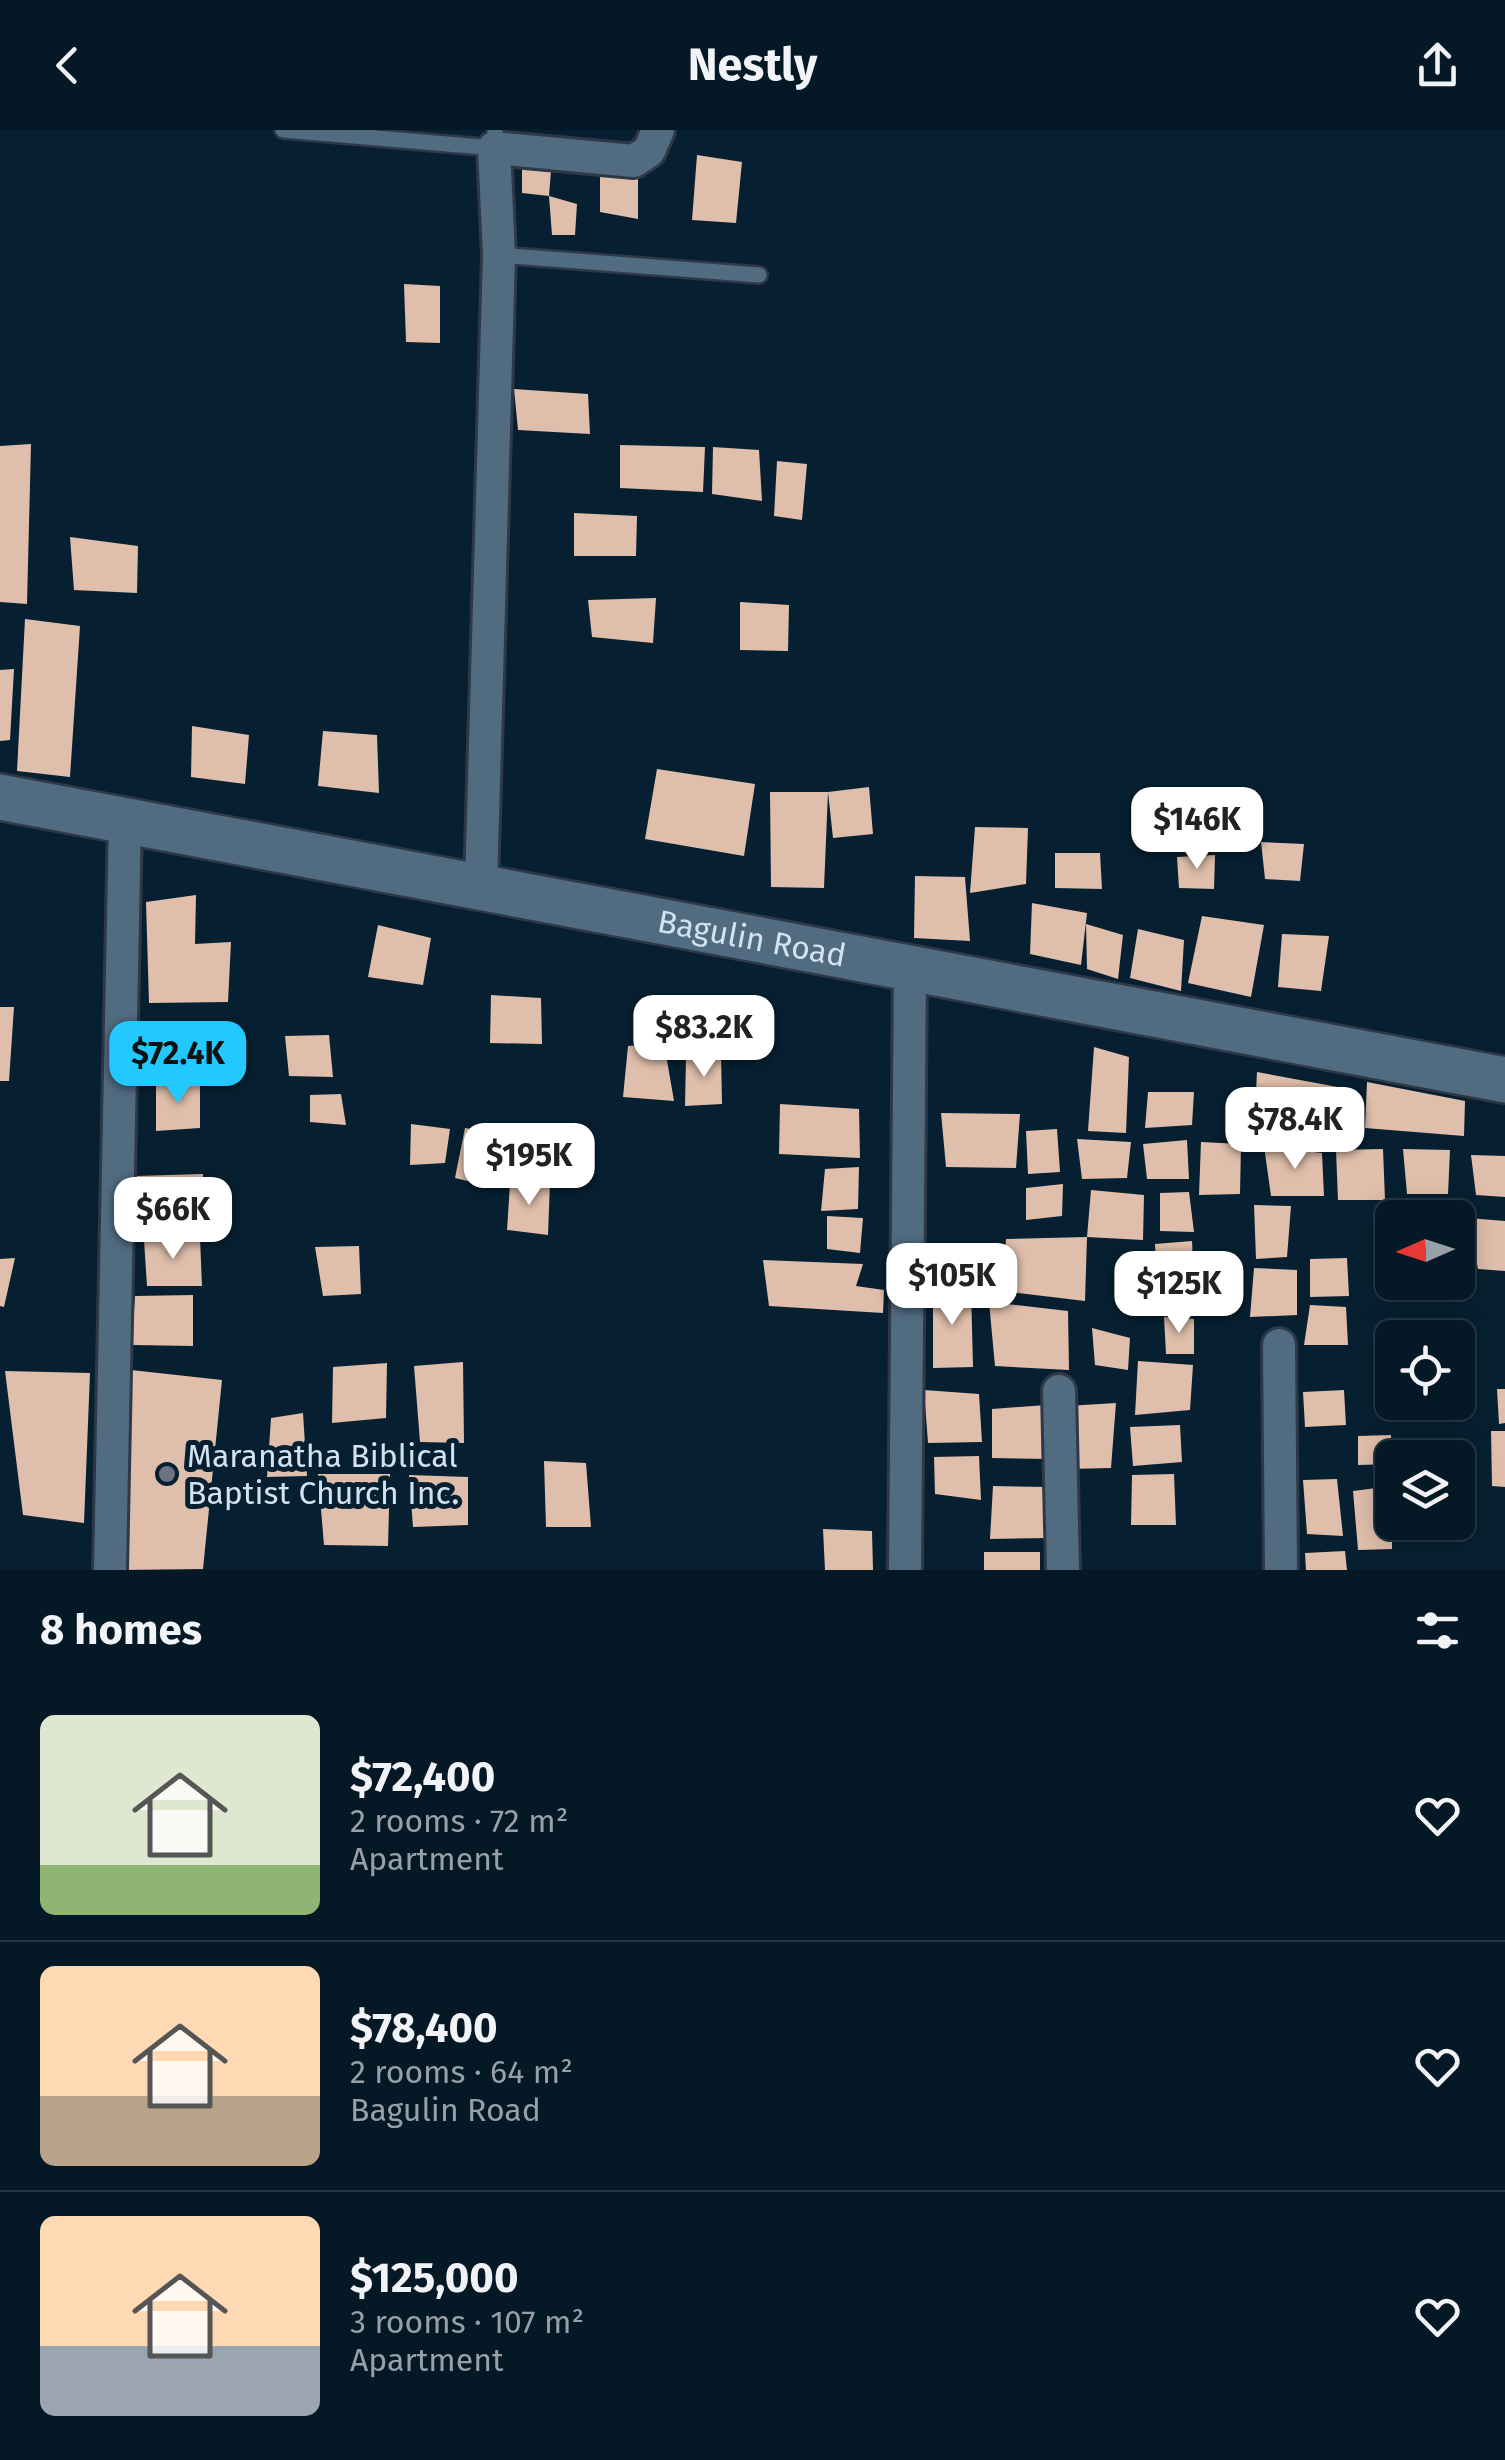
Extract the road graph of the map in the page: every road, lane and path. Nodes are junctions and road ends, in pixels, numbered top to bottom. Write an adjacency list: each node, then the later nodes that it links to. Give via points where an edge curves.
1 (284, 130): 3 (lane)
2 (658, 130): 3 (street, via 649,151 634,161)
3 (494, 139): 4 (street)
4 (499, 255): 5 (lane); 8 (street)
5 (758, 275)
6 (0, 797): 7 (main road, Bagulin Road)
7 (125, 820): 8 (main road, Bagulin Road); 13 (street)
8 (481, 886): 9 (main road, Bagulin Road)
9 (910, 969): 10 (main road, Bagulin Road); 14 (street)
10 (1505, 1080)
11 (1278, 1345): 16 (street)
12 (1059, 1391): 15 (street)
13 (110, 1570)
14 (905, 1570)
15 (1063, 1570)
16 (1281, 1570)

